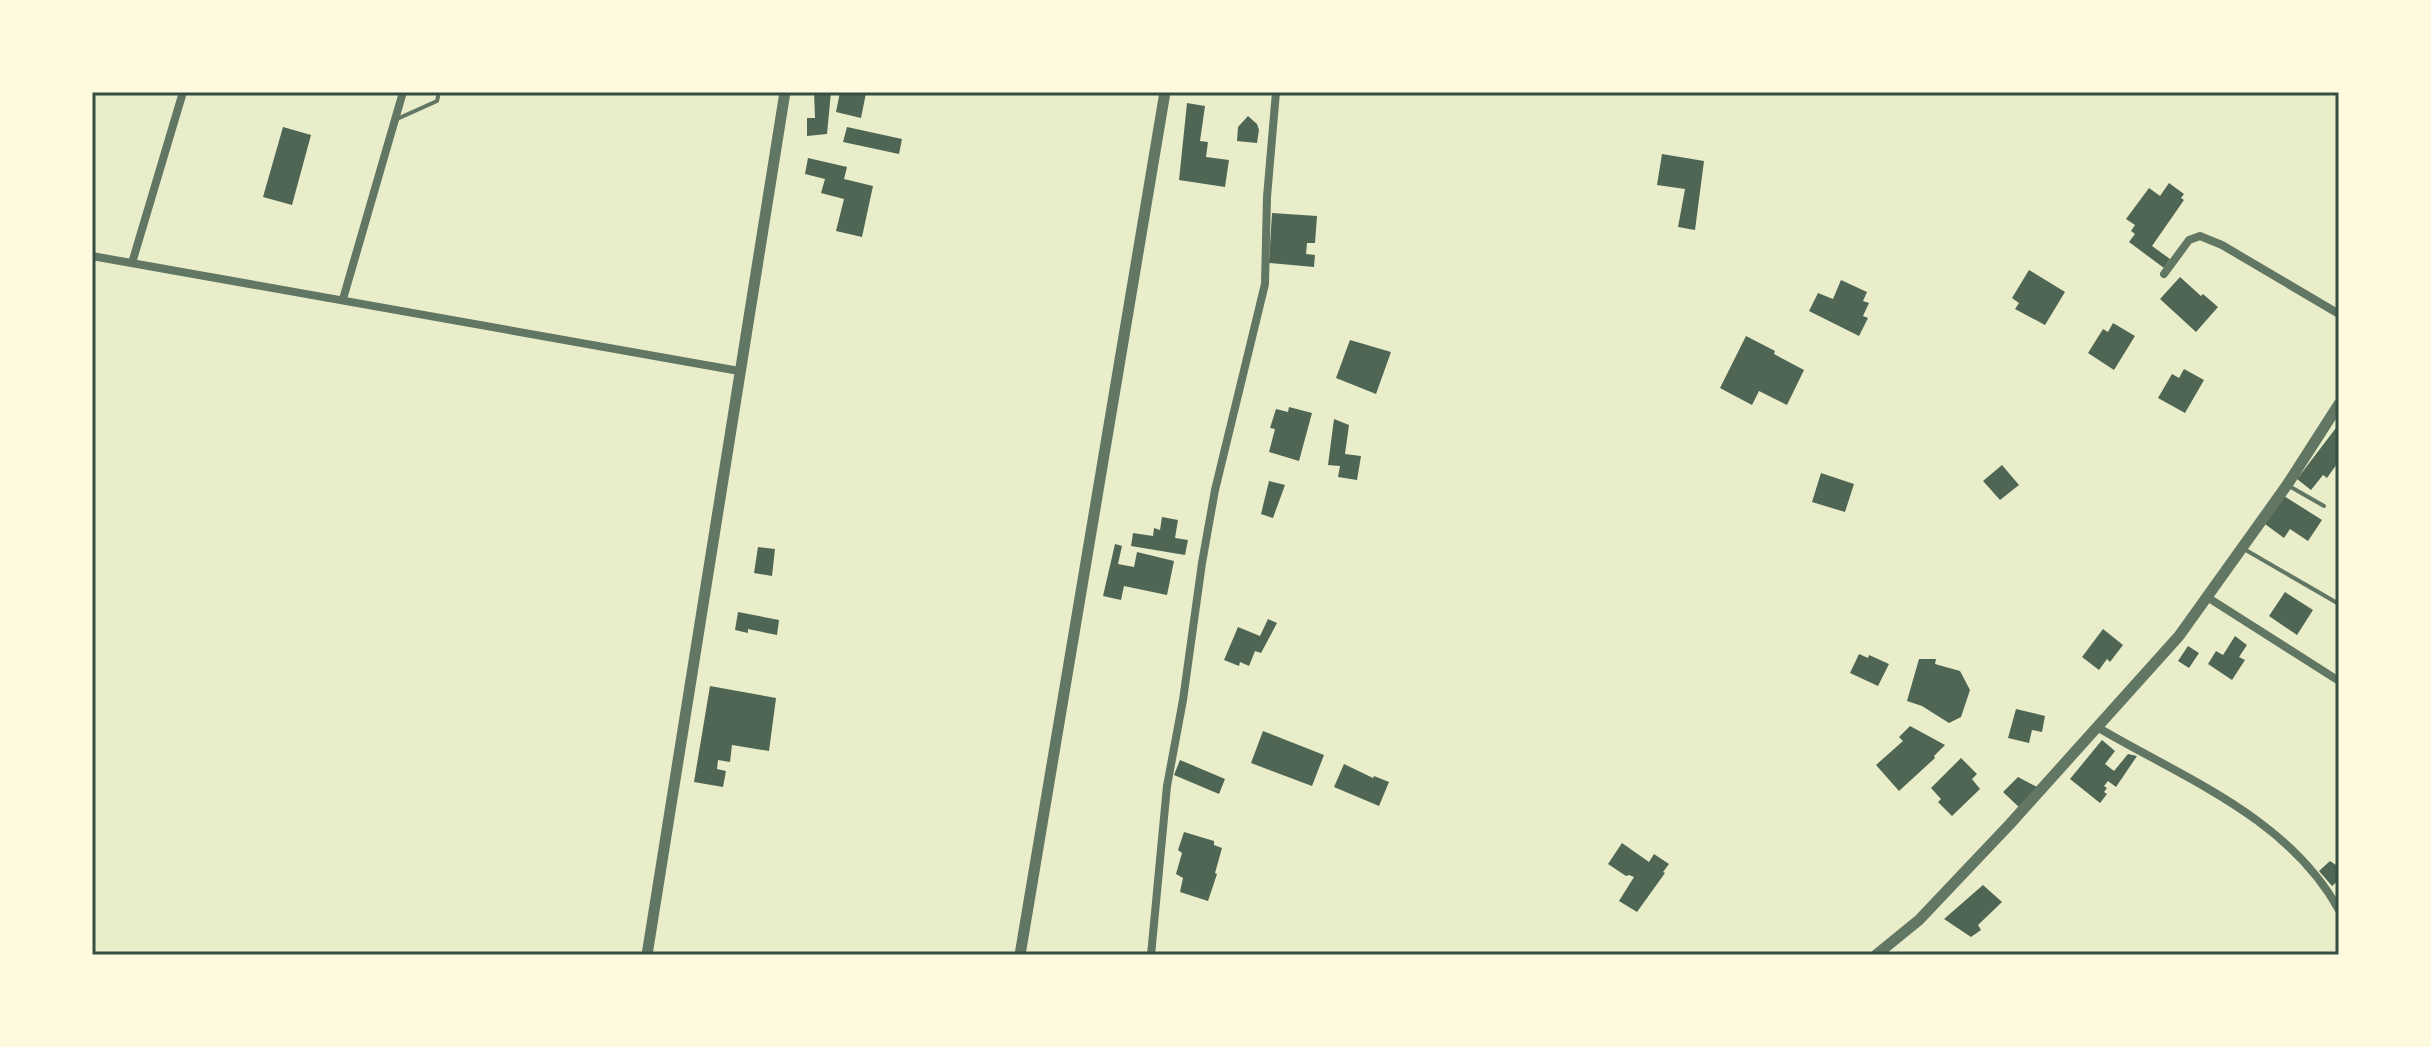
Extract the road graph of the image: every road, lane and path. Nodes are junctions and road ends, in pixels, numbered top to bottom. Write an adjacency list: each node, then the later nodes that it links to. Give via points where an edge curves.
1 (183, 92): 9 (street)
2 (403, 92): 7 (street)
3 (439, 92): 7 (lane, via 437,101)
4 (785, 92): 13 (street)
5 (1165, 92): 25 (street)
6 (1276, 92): 26 (street, via 1265,284 1202,563 1167,786)
7 (395, 120): 11 (street)
8 (92, 256): 9 (street)
9 (132, 263): 11 (street)
10 (2164, 274): 12 (street, via 2189,240 2200,236)
11 (343, 299): 13 (street)
12 (2339, 314)
13 (739, 371): 24 (street)
14 (2337, 410): 15 (street)
15 (2287, 485): 16 (lane); 17 (street)
16 (2324, 506)
17 (2242, 547): 18 (street); 19 (lane)
18 (2207, 597): 20 (street); 21 (street)
19 (2339, 604)
20 (2339, 681)
21 (2097, 727): 22 (street, via 2208,788 2278,836); 27 (street, via 1919,920)
22 (2336, 895): 23 (street)
23 (2339, 910)
24 (647, 955)
25 (1020, 955)
26 (1151, 955)
27 (1876, 955)

